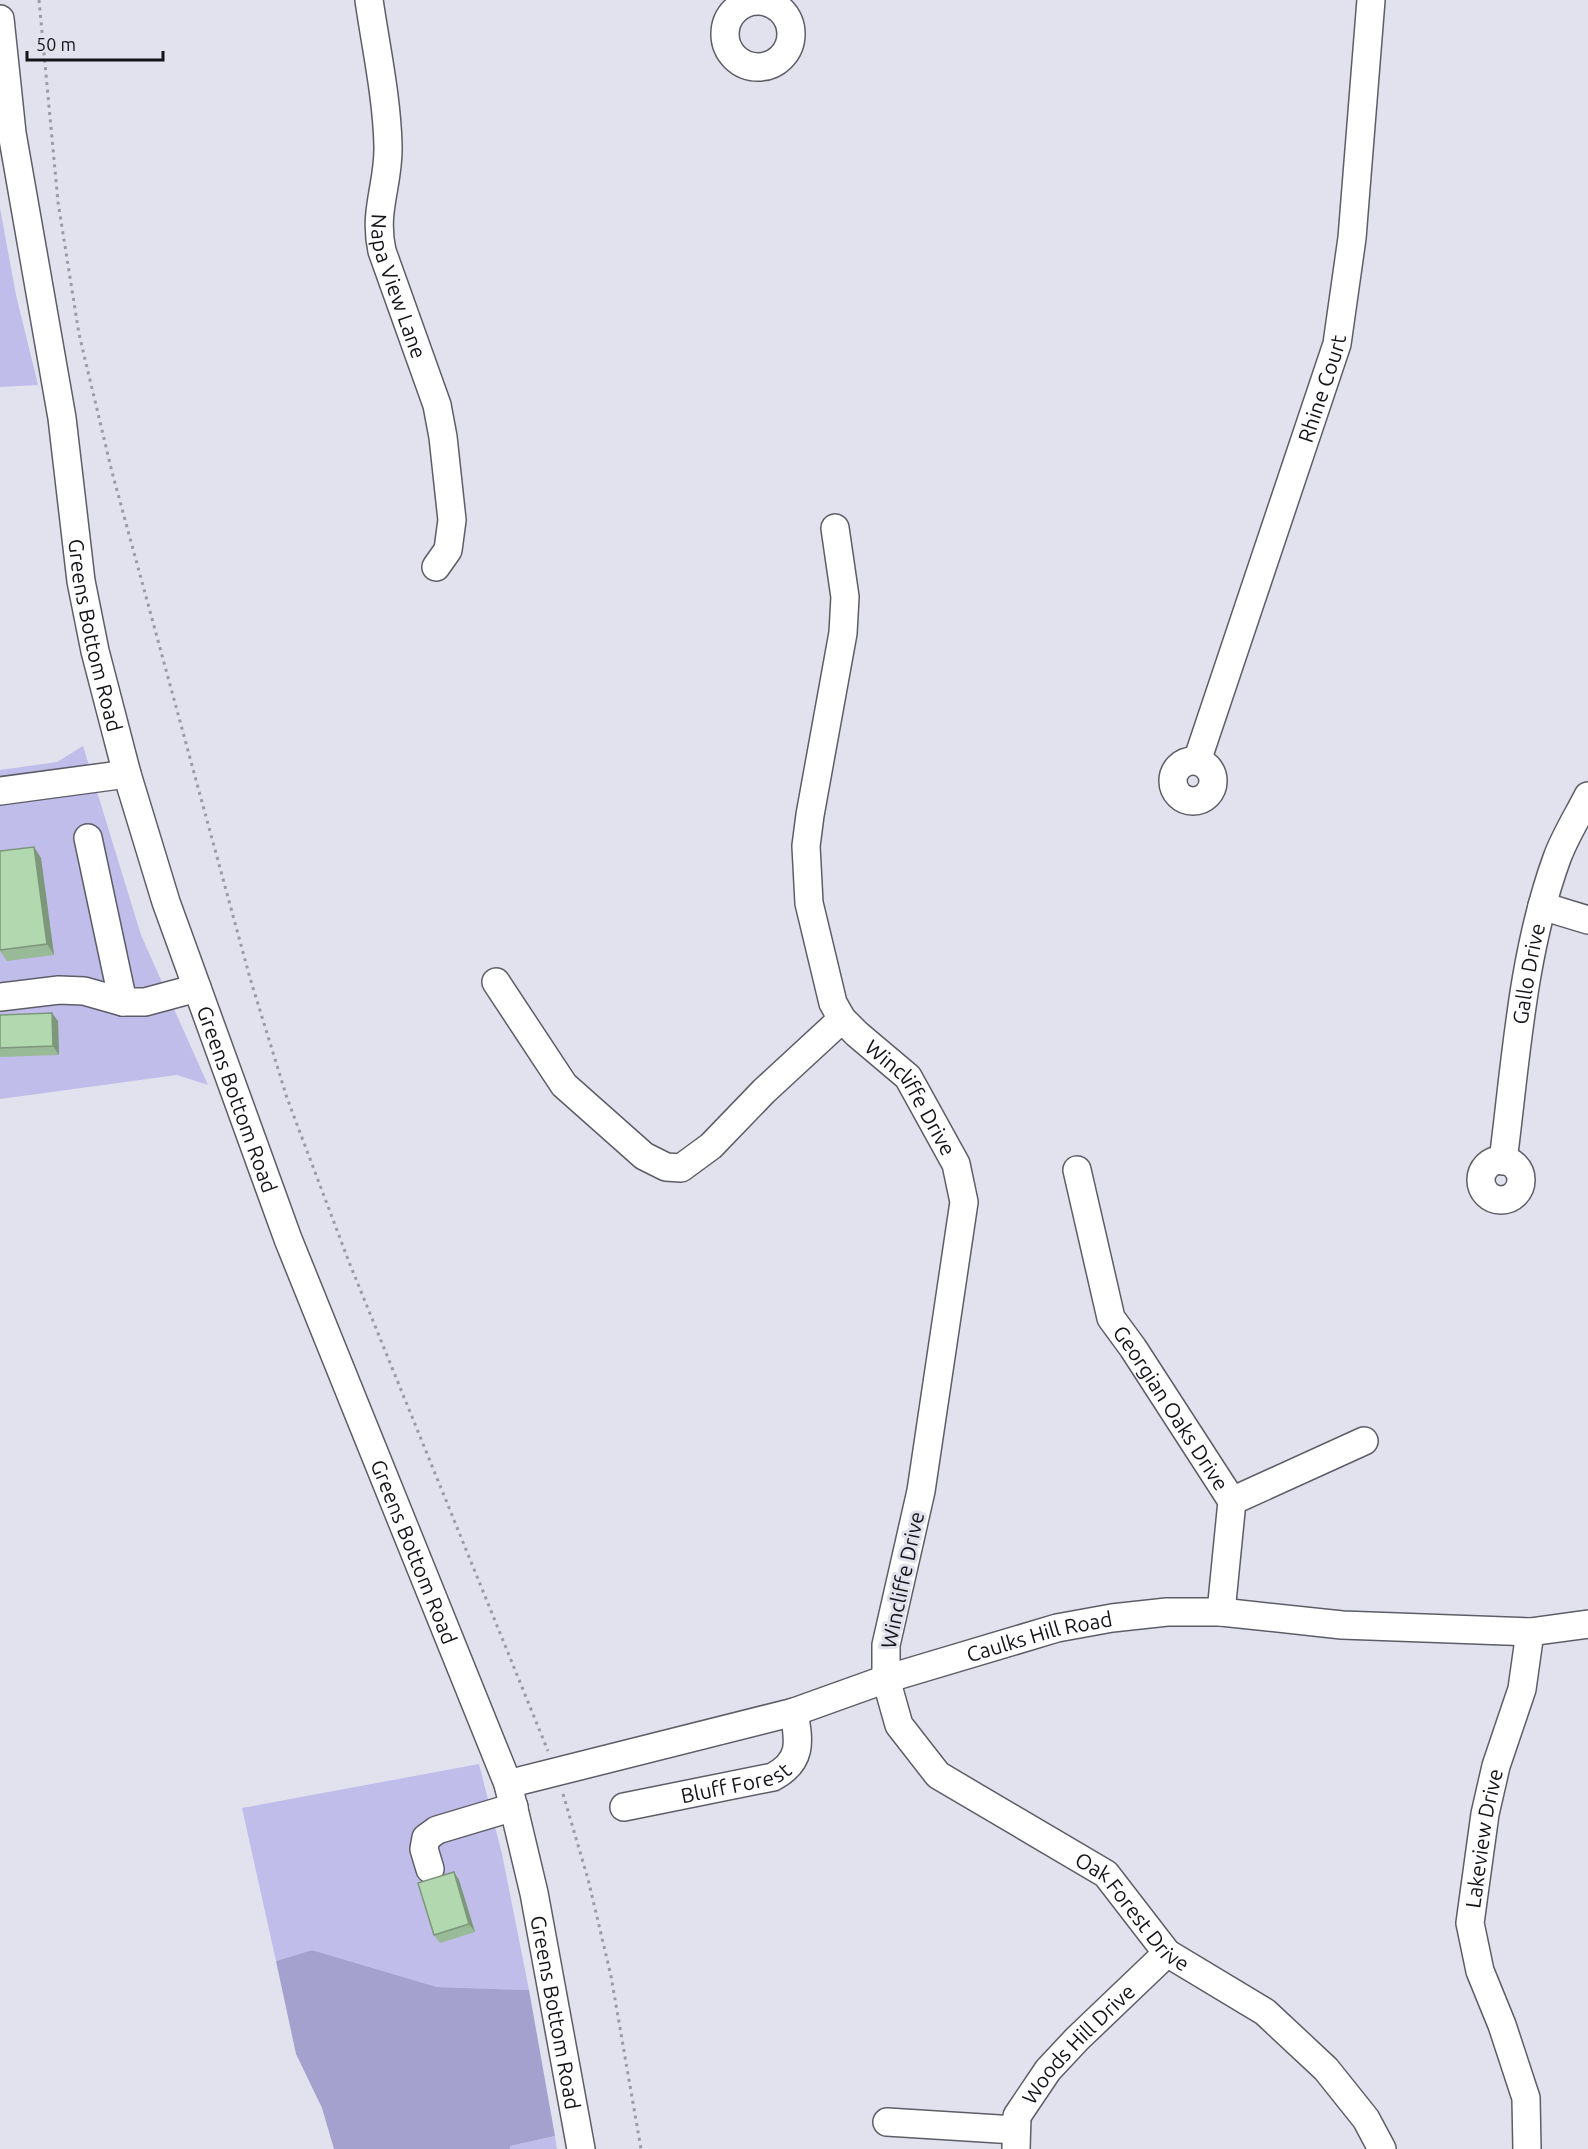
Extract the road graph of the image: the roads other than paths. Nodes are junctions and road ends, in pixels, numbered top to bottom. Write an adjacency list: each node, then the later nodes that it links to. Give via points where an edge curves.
1 (369, 0): 5 (street, Napa View Lane, via 388,148 378,232 437,405 447,467 451,536 448,550)
2 (1371, 0): 6 (street, Rhine Court, via 1352,238 1338,344)
3 (0, 19): 7 (street, Greens Bottom Road, via 12,133 62,418 81,581)
4 (836, 528): 17 (street, Wincliffe Drive, via 845,597 843,633 806,846 809,903 833,1003)
5 (436, 567)
6 (1197, 762)
7 (127, 774): 8 (street); 14 (street, Greens Bottom Road)
8 (0, 791)
9 (1588, 796): 11 (street, Gallo Drive, via 1558,856)
10 (88, 838): 16 (street)
11 (1542, 906): 12 (street); 18 (street, Gallo Drive, via 1527,975)
12 (1588, 920)
13 (496, 982): 17 (street, via 564,1084 644,1156 666,1167 681,1168 711,1146)
14 (196, 988): 16 (street, via 145,1002); 27 (street, Greens Bottom Road, via 288,1239)
15 (0, 997): 16 (street, via 84,991)
16 (123, 1002)
17 (842, 1019): 25 (street, Wincliffe Drive, via 908,1077 956,1164 964,1202 921,1491 886,1645)
18 (1503, 1161)
19 (1077, 1170): 21 (street, Georgian Oaks Drive, via 1111,1318)
20 (1364, 1441): 21 (street)
21 (1232, 1501): 22 (street, Georgian Oaks Drive)
22 (1221, 1612): 24 (street, Caulks Hill Road, via 1342,1625); 25 (street, Caulks Hill Road, via 1167,1612 1058,1628)
23 (1588, 1624): 24 (street, Caulks Hill Road)
24 (1530, 1632): 35 (street, Lakeview Drive, via 1522,1689 1496,1766 1485,1814 1470,1923 1480,1971 1526,2098)
25 (886, 1679): 26 (street, Caulks Hill Road); 30 (street, Oak Forest Drive, via 899,1725 938,1775 1106,1874)
26 (794, 1712): 27 (street, Caulks Hill Road, via 557,1772); 28 (street, Bluff Forest, via 796,1756 784,1771 773,1777)
27 (511, 1795): 29 (street, Caulks Hill Road, via 426,1838 424,1849); 33 (street, Greens Bottom Road, via 534,1893)
28 (624, 1807)
29 (430, 1869)
30 (1167, 1953): 32 (street, Woods Hill Drive, via 1048,2070 1017,2116); 34 (street, Oak Forest Drive, via 1264,2012 1326,2069 1366,2119)
31 (887, 2122): 32 (street)
32 (1016, 2140)
33 (582, 2149)
34 (1382, 2149)
35 (1527, 2149)

